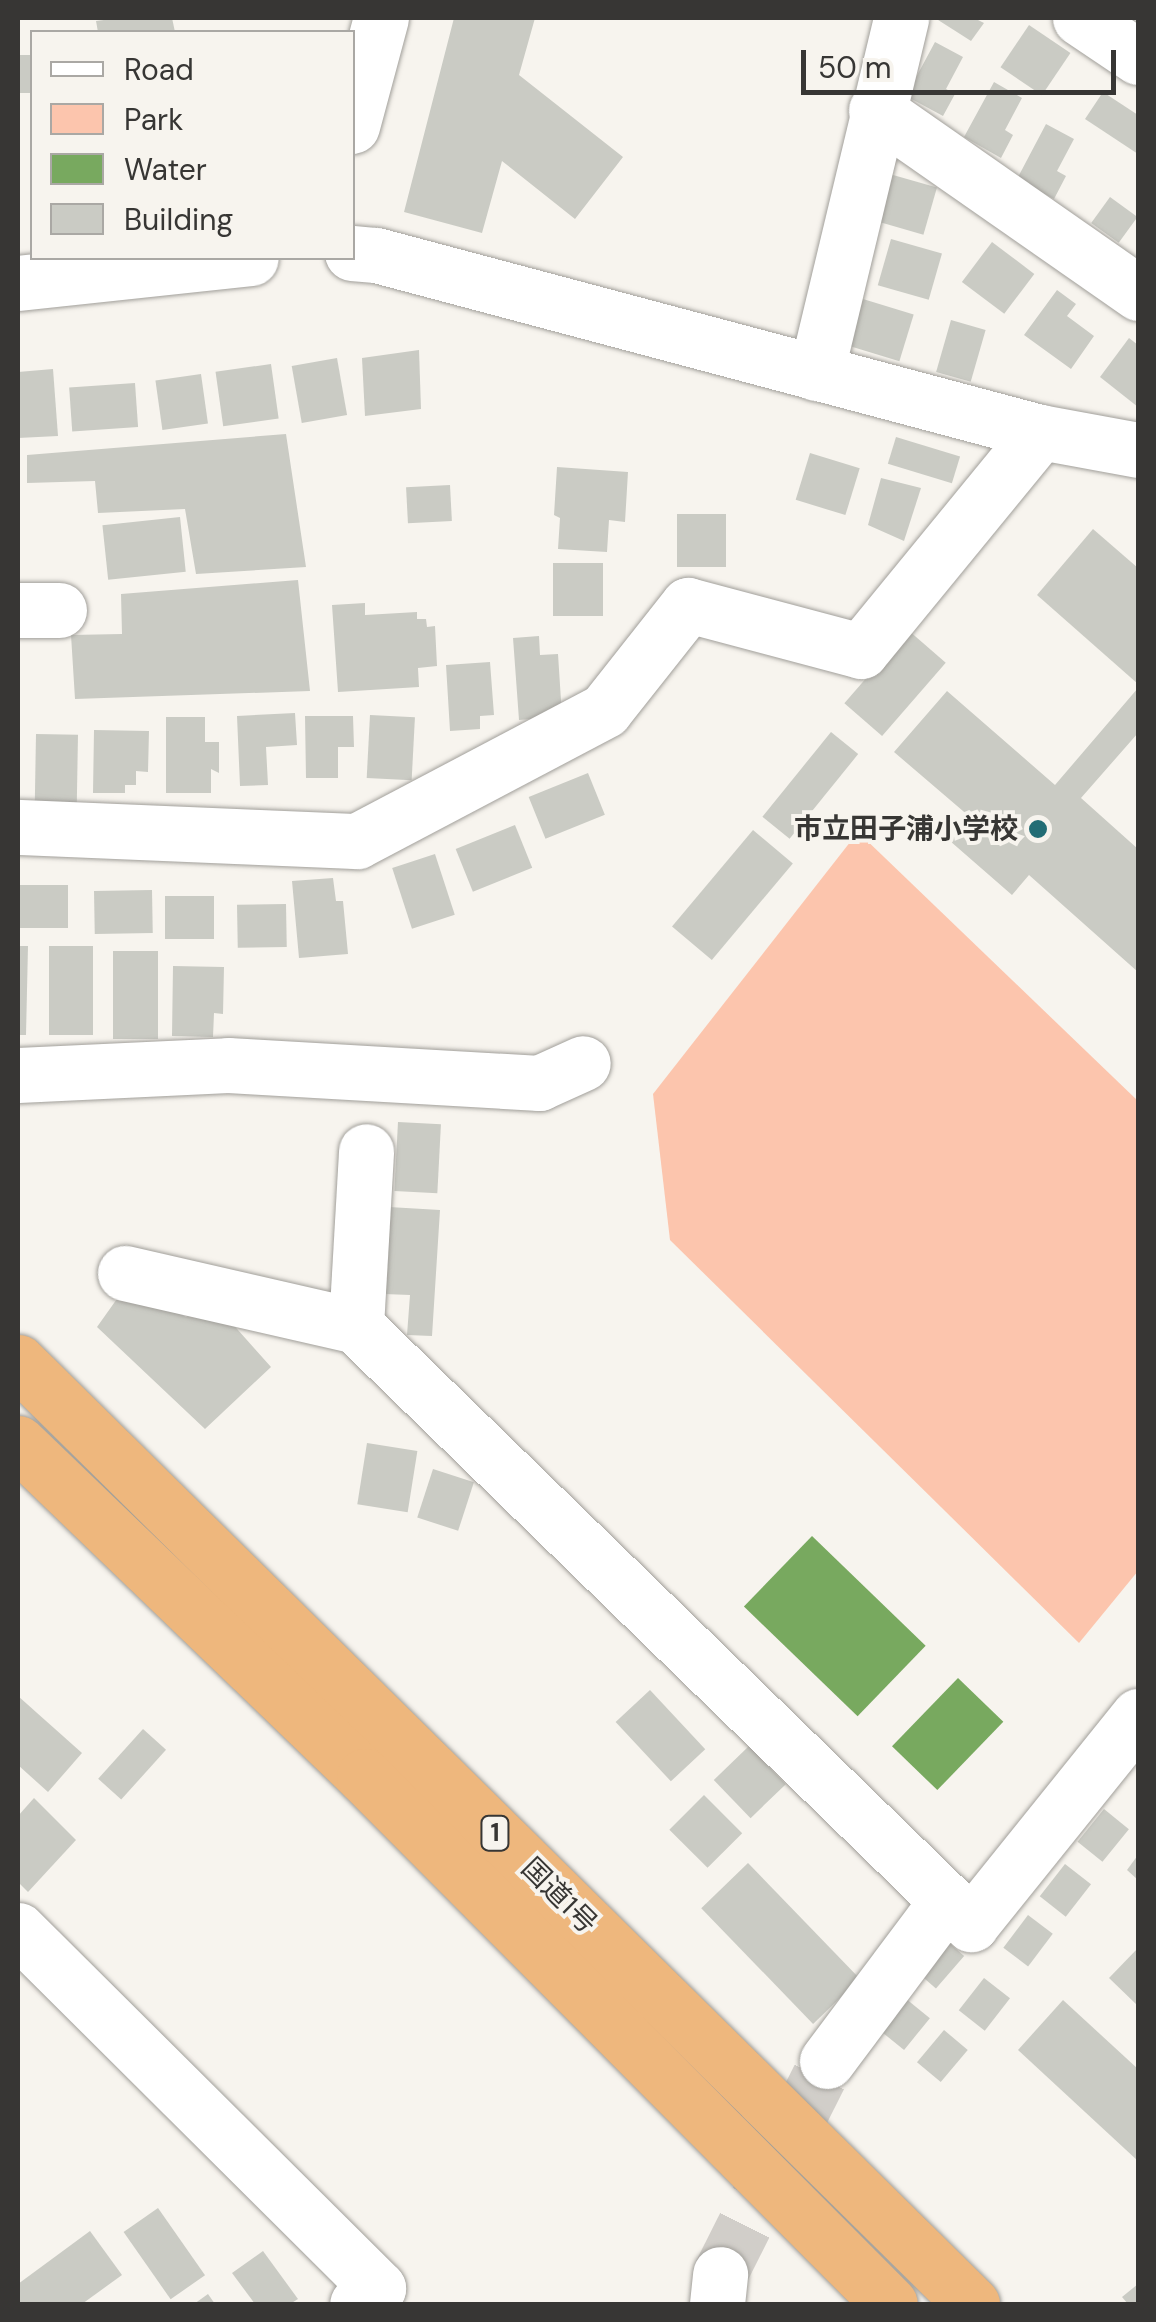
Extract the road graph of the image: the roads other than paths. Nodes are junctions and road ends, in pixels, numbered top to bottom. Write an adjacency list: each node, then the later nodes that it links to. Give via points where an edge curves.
1 (381, 18): 6 (street)
2 (901, 18): 5 (street)
3 (1080, 18): 4 (street)
4 (1138, 57)
5 (876, 110): 10 (street); 11 (street)
6 (355, 115)
7 (355, 253): 11 (street)
8 (232, 260): 9 (street)
9 (18, 283)
10 (1138, 293)
11 (816, 373): 12 (street)
12 (1040, 432): 13 (street); 14 (street, via 861,651 688,605 605,710 357,840)
13 (1138, 450)
14 (18, 827)
15 (583, 1063): 16 (street, via 539,1082 228,1065)
16 (18, 1075)
17 (366, 1151): 19 (street)
18 (125, 1273): 19 (street)
19 (356, 1326): 23 (street)
20 (18, 1362): 28 (highway, 国道1号 / 1)
21 (18, 1443): 27 (highway, 国道1号 / 1, via 364,1776)
22 (1138, 1716): 23 (street, via 971,1924)
23 (946, 1902): 25 (street)
24 (18, 1930): 26 (street, via 378,2288)
25 (826, 2061)
26 (357, 2304)
27 (890, 2304)
28 (972, 2304)

